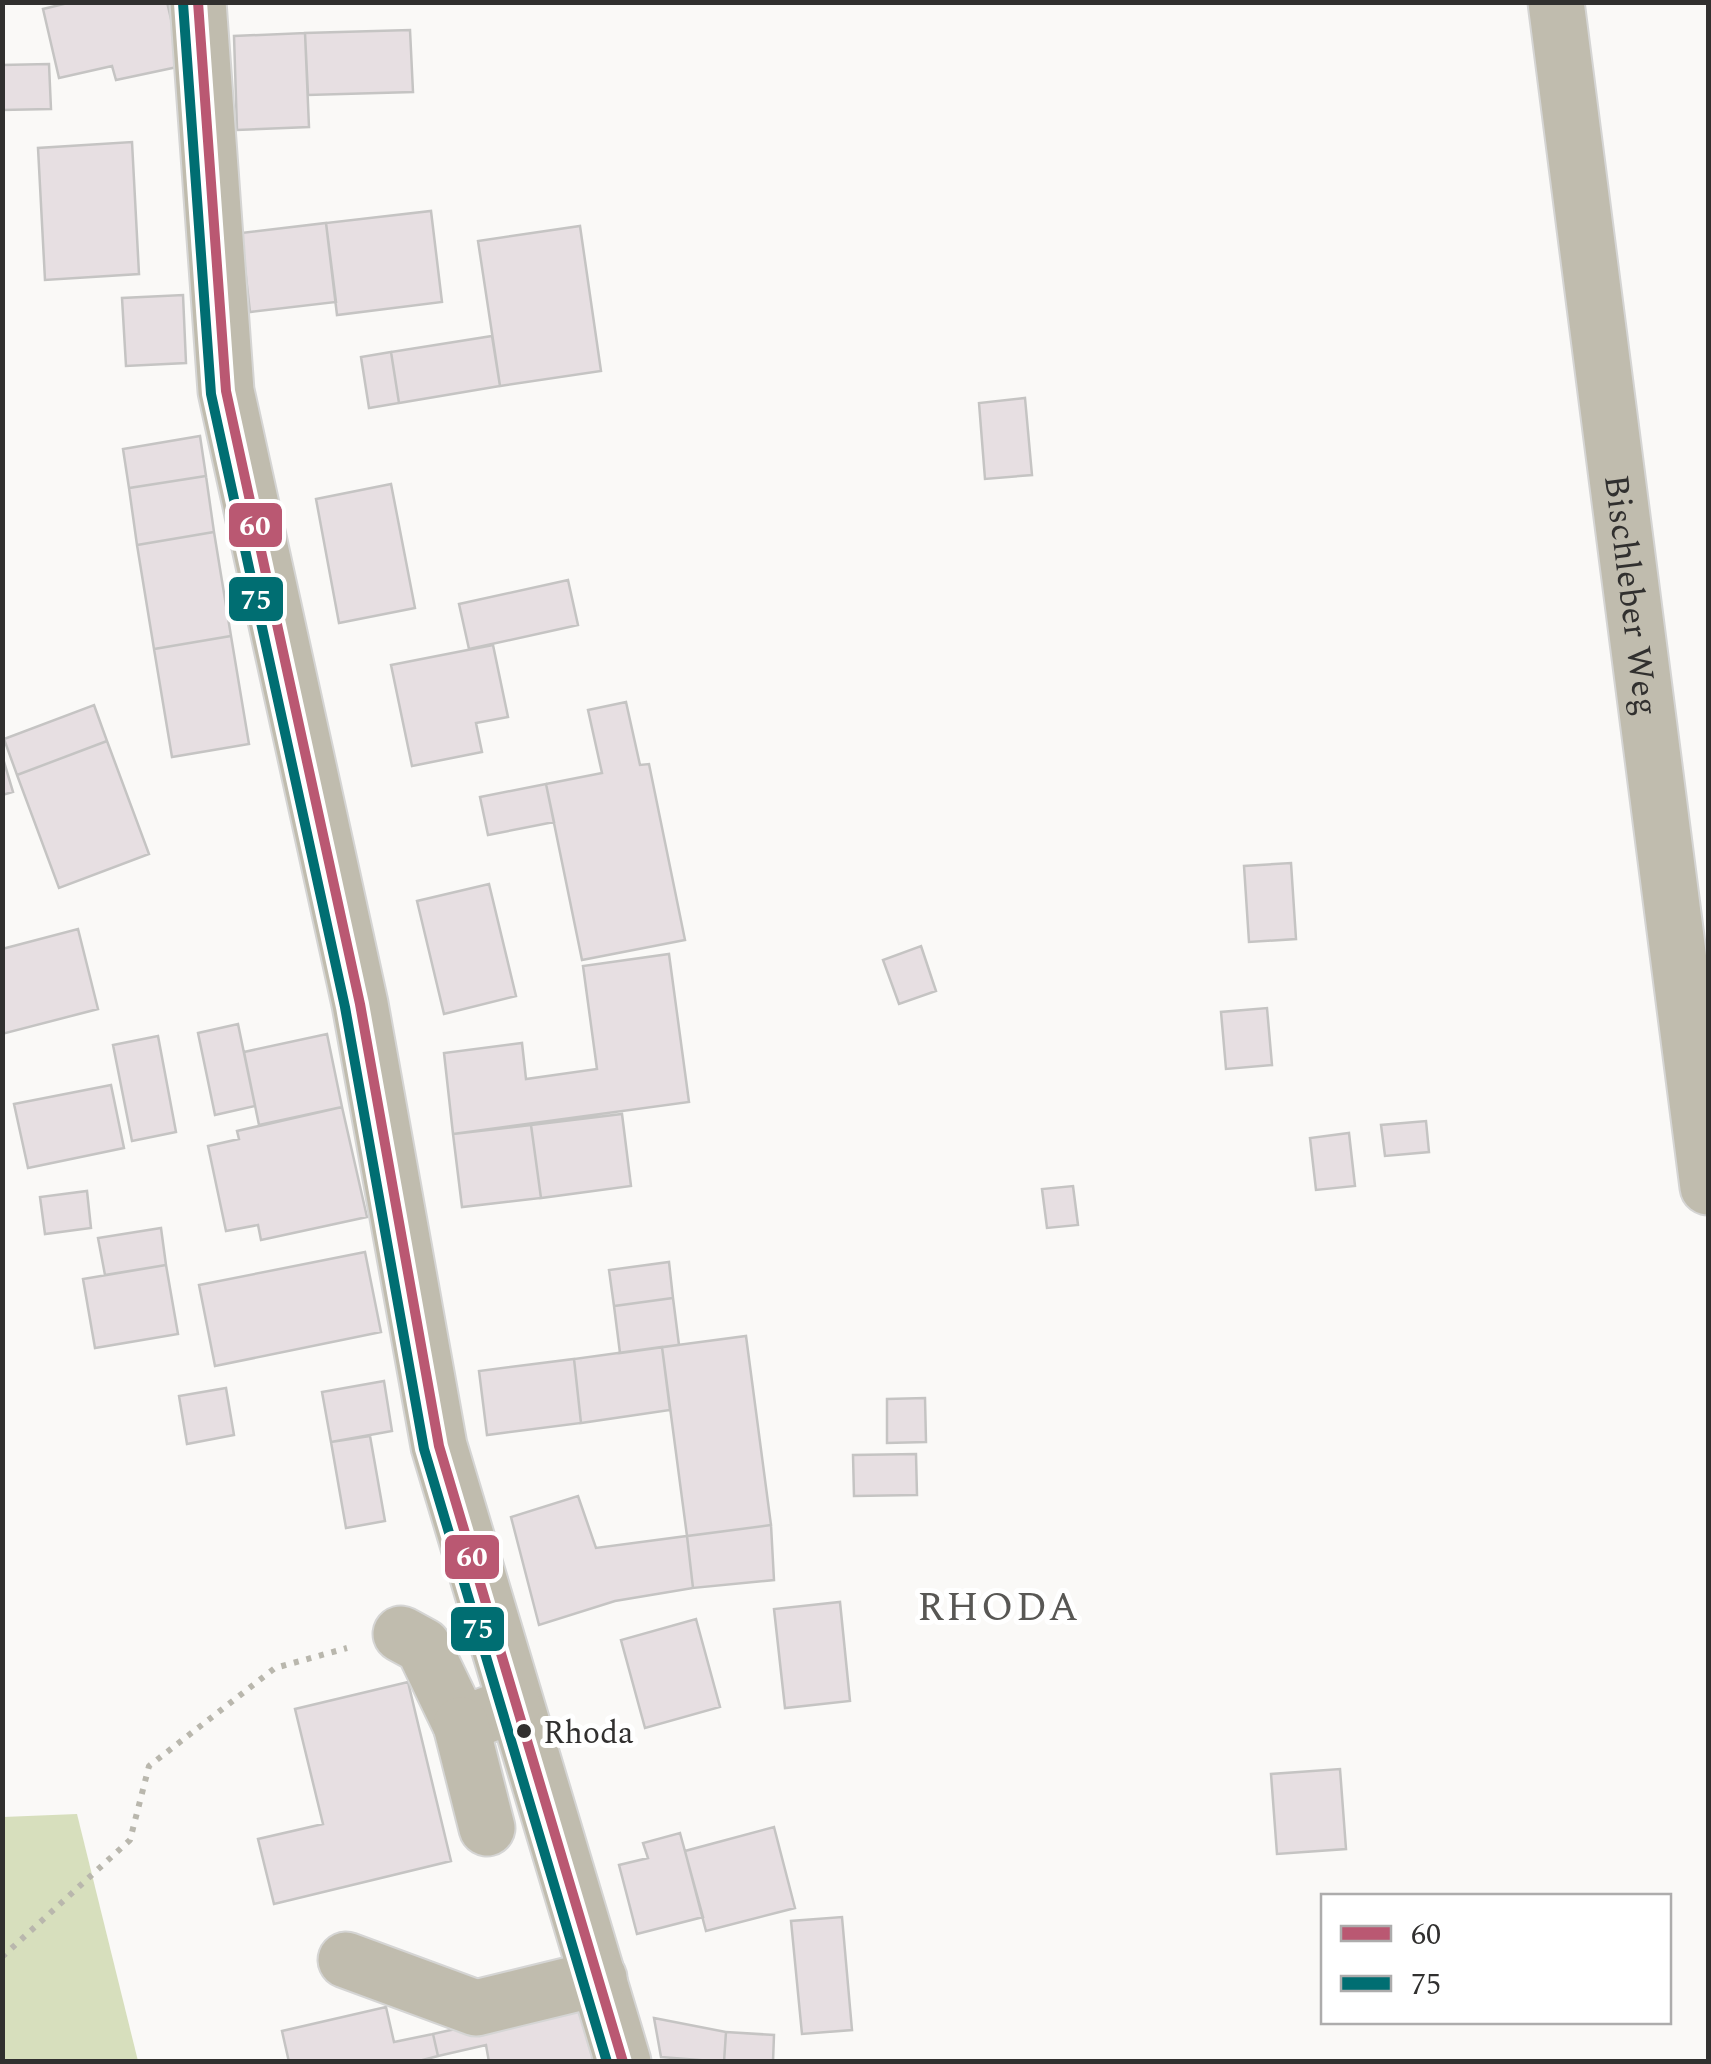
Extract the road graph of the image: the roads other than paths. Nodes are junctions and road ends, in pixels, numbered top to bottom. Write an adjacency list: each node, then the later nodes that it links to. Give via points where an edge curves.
1 (198, 2): 5 (street, via 226,391 360,1004 438,1446)
2 (1556, 2): 3 (street, Bischleber Weg)
3 (1708, 1187)
4 (401, 1634): 6 (street, via 423,1646)
5 (513, 1705): 6 (street); 9 (street)
6 (460, 1725): 7 (street)
7 (487, 1828)
8 (346, 1960): 9 (street, via 476,2008)
9 (599, 1978): 10 (street)
10 (622, 2062)

